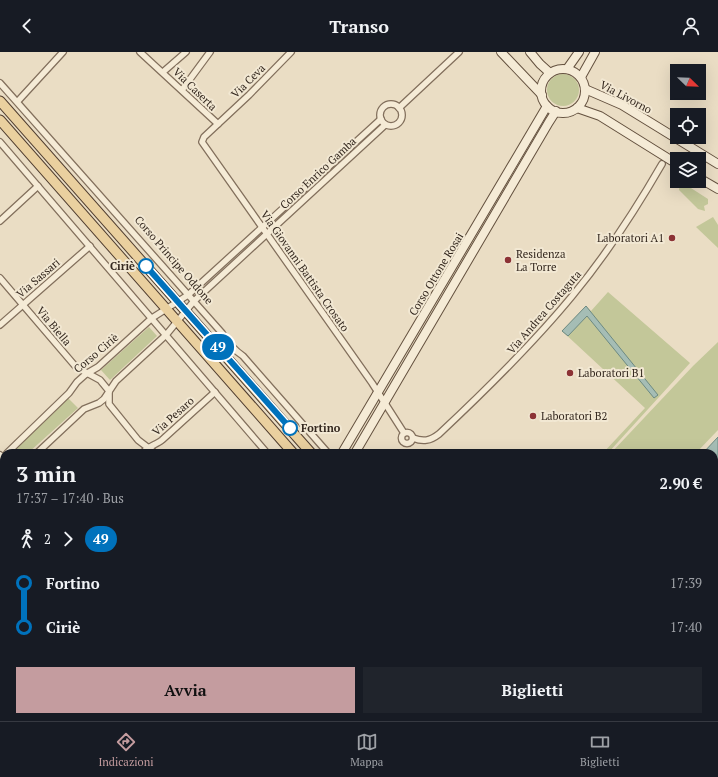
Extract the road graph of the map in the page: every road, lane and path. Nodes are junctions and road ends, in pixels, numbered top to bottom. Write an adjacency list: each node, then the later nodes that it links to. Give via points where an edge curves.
1 (63, 52): 20 (street)
2 (140, 52): 12 (street, Via Caserta)
3 (186, 52): 12 (street)
4 (210, 52): 17 (street)
5 (291, 52): 27 (street, Via Ceva)
6 (460, 52): 22 (street)
7 (501, 52): 18 (street)
8 (530, 52): 13 (street)
9 (579, 52): 11 (street)
10 (595, 52): 14 (street)
11 (566, 69): 13 (street); 14 (street)
12 (163, 72): 17 (street, Via Caserta)
13 (550, 73): 18 (street, via 543,83)
14 (581, 77): 16 (street)
15 (0, 83): 20 (street, Corso Principe Oddone)
16 (585, 89): 23 (street, via 584,99); 32 (street, Via Livorno, via 622,105)
17 (182, 90): 27 (street, Via Caserta)
18 (542, 95): 21 (street)
19 (0, 101): 42 (main road)
20 (18, 101): 41 (street, Corso Principe Oddone)
21 (548, 106): 24 (street); 54 (street, Corso Ottone Rosai)
22 (399, 108): 26 (street, via 394,104 387,104 380,111); 28 (street, via 402,114 399,122 395,125)
23 (577, 108): 24 (street, via 567,112); 30 (street, via 600,116)
24 (556, 111): 55 (street, Corso Ottone Rosai)
25 (0, 120): 45 (main road)
26 (380, 120): 28 (street); 37 (street, Corso Enrico Gamba)
27 (218, 124): 37 (street, Via Giovanni Battista Crosato, via 202,142)
28 (385, 125): 38 (street, Corso Enrico Gamba)
29 (0, 142): 34 (street)
30 (670, 160)
31 (662, 164): 57 (street, Via Andrea Costaguta, via 594,268 538,335 439,434 426,441)
32 (718, 164)
33 (706, 182): 35 (street)
34 (38, 186): 36 (street); 39 (street)
35 (718, 189)
36 (0, 221)
37 (262, 228): 38 (street, Via Giovanni Battista Crosato); 41 (street, Corso Enrico Gamba)
38 (267, 234): 43 (street, Corso Enrico Gamba); 54 (street, Via Giovanni Battista Crosato)
39 (90, 246): 44 (street, Via Sassari); 47 (street)
40 (0, 278): 44 (street, Via Biella)
41 (188, 295): 42 (street, Corso Ciriè); 43 (street, Corso Principe Oddone)
42 (178, 301): 45 (street, Corso Ciriè); 46 (main road)
43 (194, 301): 46 (street); 64 (street, Corso Principe Oddone, via 227,342 243,356)
44 (23, 305): 49 (street, Via Sassari); 51 (street, Via Biella, via 76,367)
45 (166, 309): 47 (street, Corso Ciriè); 48 (main road)
46 (186, 311): 48 (street); 63 (main road)
47 (152, 318): 50 (street); 51 (street, Corso Ciriè, via 98,367)
48 (177, 321): 50 (street); 62 (main road)
49 (0, 325)
50 (166, 335): 52 (street, via 116,380); 53 (street)
51 (86, 374): 52 (street, Via Biella, via 100,380); 59 (street, Corso Ciriè)
52 (109, 391): 58 (street, via 109,404 138,440); 60 (street, via 99,403 84,409)
53 (215, 392): 58 (street, Via Pesaro); 61 (street)
54 (378, 392): 55 (street, Via Giovanni Battista Crosato); 65 (street, Corso Ottone Rosai)
55 (384, 403): 56 (street, Via Giovanni Battista Crosato); 66 (street, Corso Ottone Rosai)
56 (404, 433): 57 (street, via 411,433); 57 (street, via 402,437 405,443)
57 (413, 438)
58 (150, 448)
59 (11, 449)
60 (40, 449)
61 (265, 449)
62 (289, 449)
63 (308, 449)
64 (324, 449)
65 (344, 449)
66 (357, 449)

